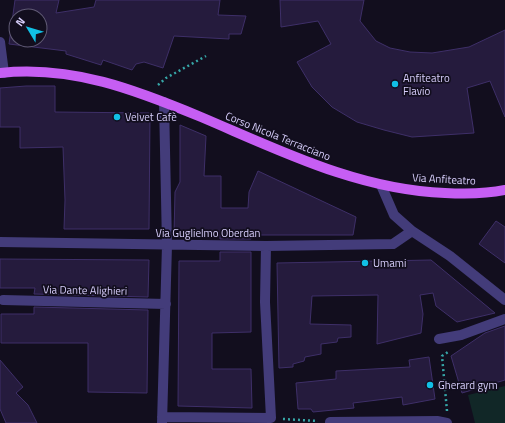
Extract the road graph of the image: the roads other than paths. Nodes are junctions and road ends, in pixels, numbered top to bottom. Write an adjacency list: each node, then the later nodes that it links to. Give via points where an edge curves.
1 (0, 42): 2 (street)
2 (2, 73): 3 (main road, Corso Nicola Terracciano, via 41,71 88,77)
3 (164, 102): 4 (main road, Corso Nicola Terracciano, via 309,162); 8 (street)
4 (381, 185): 5 (main road, Via Anfiteatro, via 425,192 461,194); 6 (street, via 394,215)
5 (505, 190)
6 (412, 231): 9 (street, Via Guglielmo Oberdan, via 393,244); 11 (street, via 450,256)
7 (0, 242): 8 (street, Via Guglielmo Oberdan)
8 (167, 245): 9 (street, Via Guglielmo Oberdan); 12 (street)
9 (266, 246): 16 (street, via 265,302 271,418)
10 (3, 300): 12 (street, Via Dante Alighieri)
11 (505, 300)
12 (166, 304): 16 (street)
13 (505, 319): 14 (street, via 461,335)
14 (439, 339)
15 (447, 419): 18 (street)
16 (162, 420)
17 (330, 422): 18 (street)
18 (367, 422)

